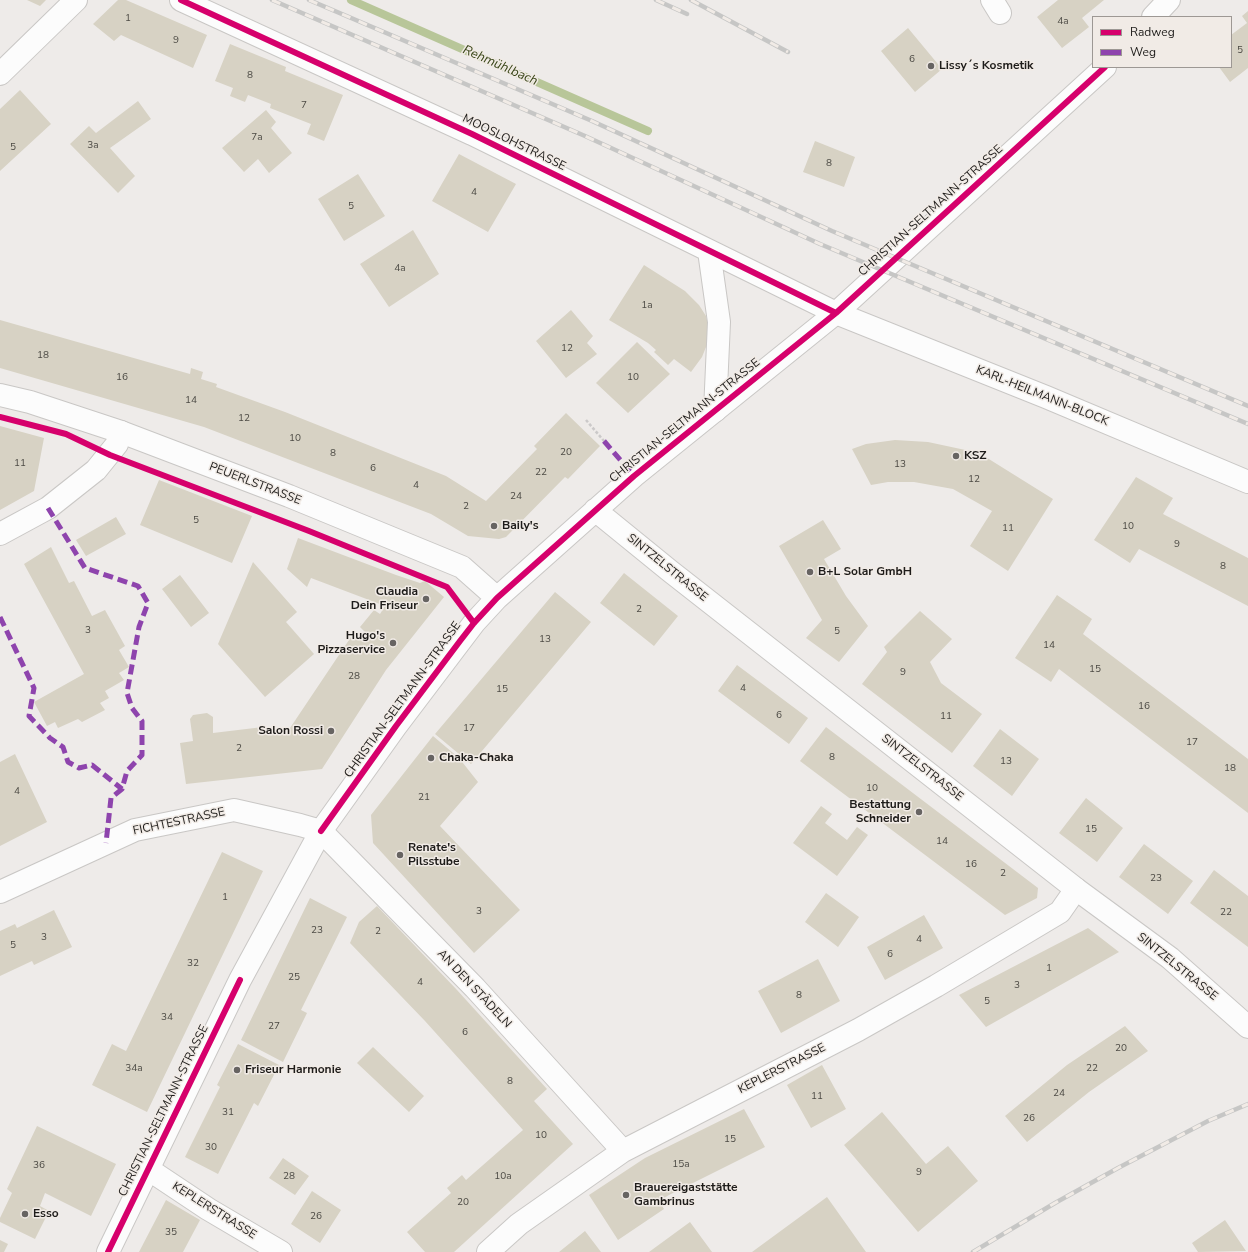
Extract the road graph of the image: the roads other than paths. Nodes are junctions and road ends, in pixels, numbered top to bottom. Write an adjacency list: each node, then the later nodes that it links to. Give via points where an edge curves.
1 (76, 0): 6 (street)
2 (181, 0): 7 (street, MOOSLOHSTRASSE, via 472,134)
3 (1169, 0): 4 (street)
4 (1154, 16)
5 (1104, 68): 8 (street, CHRISTIAN-SELTMANN-STRASSE)
6 (0, 74)
7 (709, 251): 8 (street, MOOSLOHSTRASSE); 10 (street, via 720,322)
8 (836, 313): 10 (street, CHRISTIAN-SELTMANN-STRASSE); 12 (street, KARL-HEILMANN-BLOCK)
9 (0, 394): 11 (street, PEUERLSTRASSE)
10 (715, 411): 13 (street, CHRISTIAN-SELTMANN-STRASSE)
11 (121, 432): 14 (street, via 117,444 96,470 48,508); 15 (street, PEUERLSTRASSE, via 289,496 462,567)
12 (1248, 482)
13 (595, 510): 15 (street, CHRISTIAN-SELTMANN-STRASSE); 17 (street, SINTZELSTRASSE)
14 (0, 534)
15 (497, 598): 16 (street, CHRISTIAN-SELTMANN-STRASSE, via 455,648)
16 (321, 832): 18 (street, FICHTESTRASSE, via 234,810 135,830); 20 (street, AN DEN STÄDELN, via 475,988); 21 (street, CHRISTIAN-SELTMANN-STRASSE, via 240,980)
17 (1076, 889): 19 (street, SINTZELSTRASSE, via 1170,958); 20 (street, KEPLERSTRASSE, via 1060,912 936,986 858,1030)
18 (0, 892)
19 (1248, 1027)
20 (623, 1150): 24 (street, KEPLERSTRASSE, via 519,1224)
21 (148, 1169): 22 (street, CHRISTIAN-SELTMANN-STRASSE); 23 (street, KEPLERSTRASSE, via 208,1209)
22 (108, 1252)
23 (281, 1252)
24 (488, 1252)

